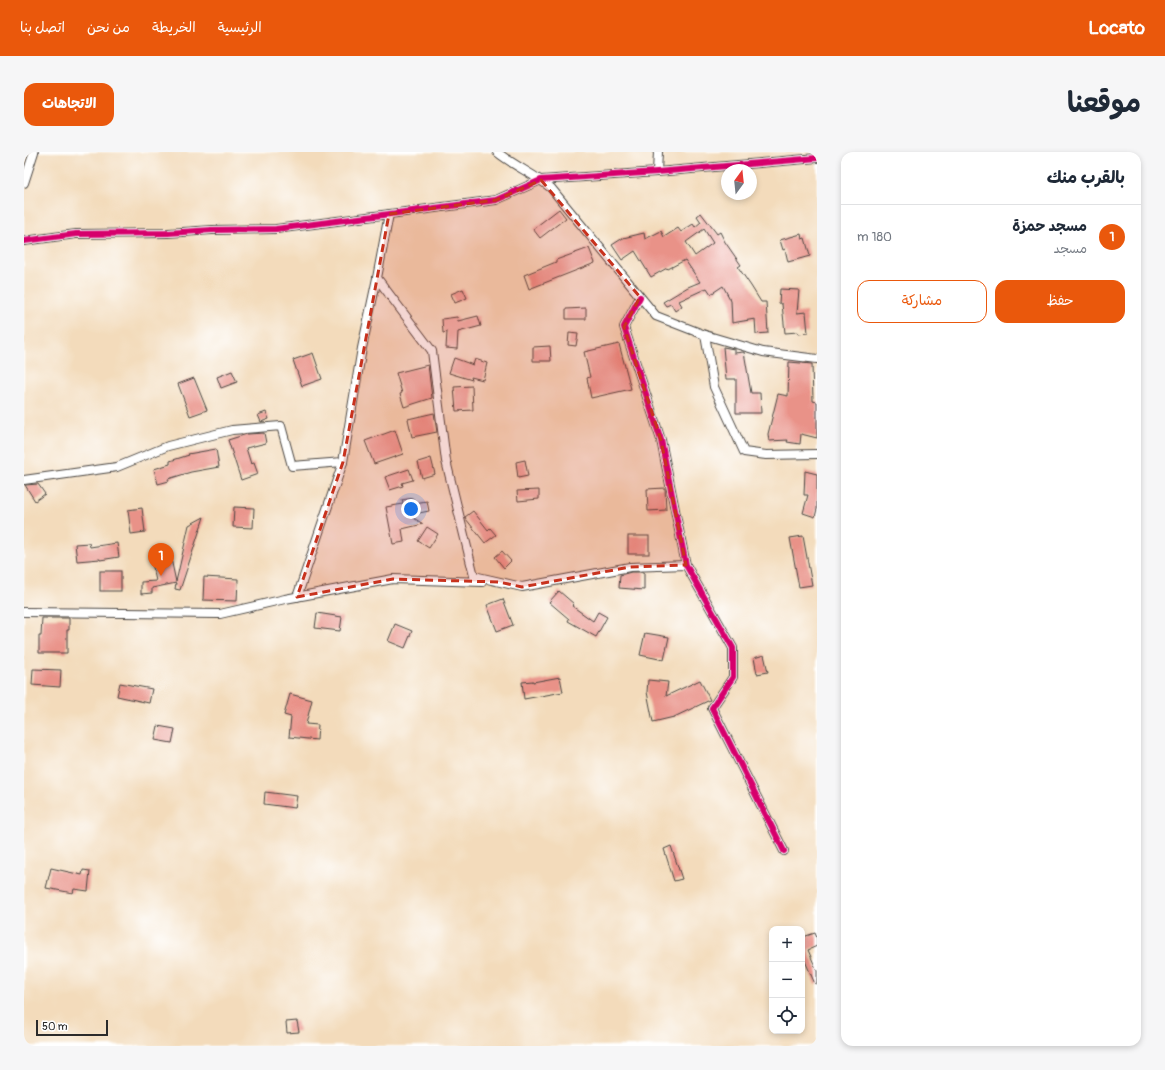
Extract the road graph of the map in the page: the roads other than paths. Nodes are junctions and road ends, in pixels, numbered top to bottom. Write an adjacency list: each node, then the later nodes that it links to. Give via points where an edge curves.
1 (34, 152): 7 (street)
2 (497, 152): 6 (street)
3 (658, 152): 5 (street)
4 (817, 158): 5 (street)
5 (657, 172): 6 (street)
6 (541, 180): 8 (street, via 496,200); 11 (street, via 551,188)
7 (24, 183)
8 (389, 214): 9 (street, via 276,229 76,234); 10 (street)
9 (24, 241)
10 (377, 278): 15 (street, via 362,348); 18 (street, via 432,351 446,461 474,576)
11 (640, 297): 12 (street, via 656,316); 17 (street, via 624,327 661,440)
12 (706, 335): 13 (street, via 763,352); 14 (street, via 714,387 744,452 766,455)
13 (817, 360)
14 (817, 454)
15 (343, 462): 16 (street, via 292,466 282,426 232,430 168,446 117,467); 19 (street)
16 (24, 480)
17 (686, 565): 18 (street, via 630,567 522,587); 21 (street, via 733,648 733,677 712,708)
18 (499, 582): 19 (street, via 393,579)
19 (297, 597): 20 (street, via 220,614)
20 (24, 612)
21 (784, 851)

